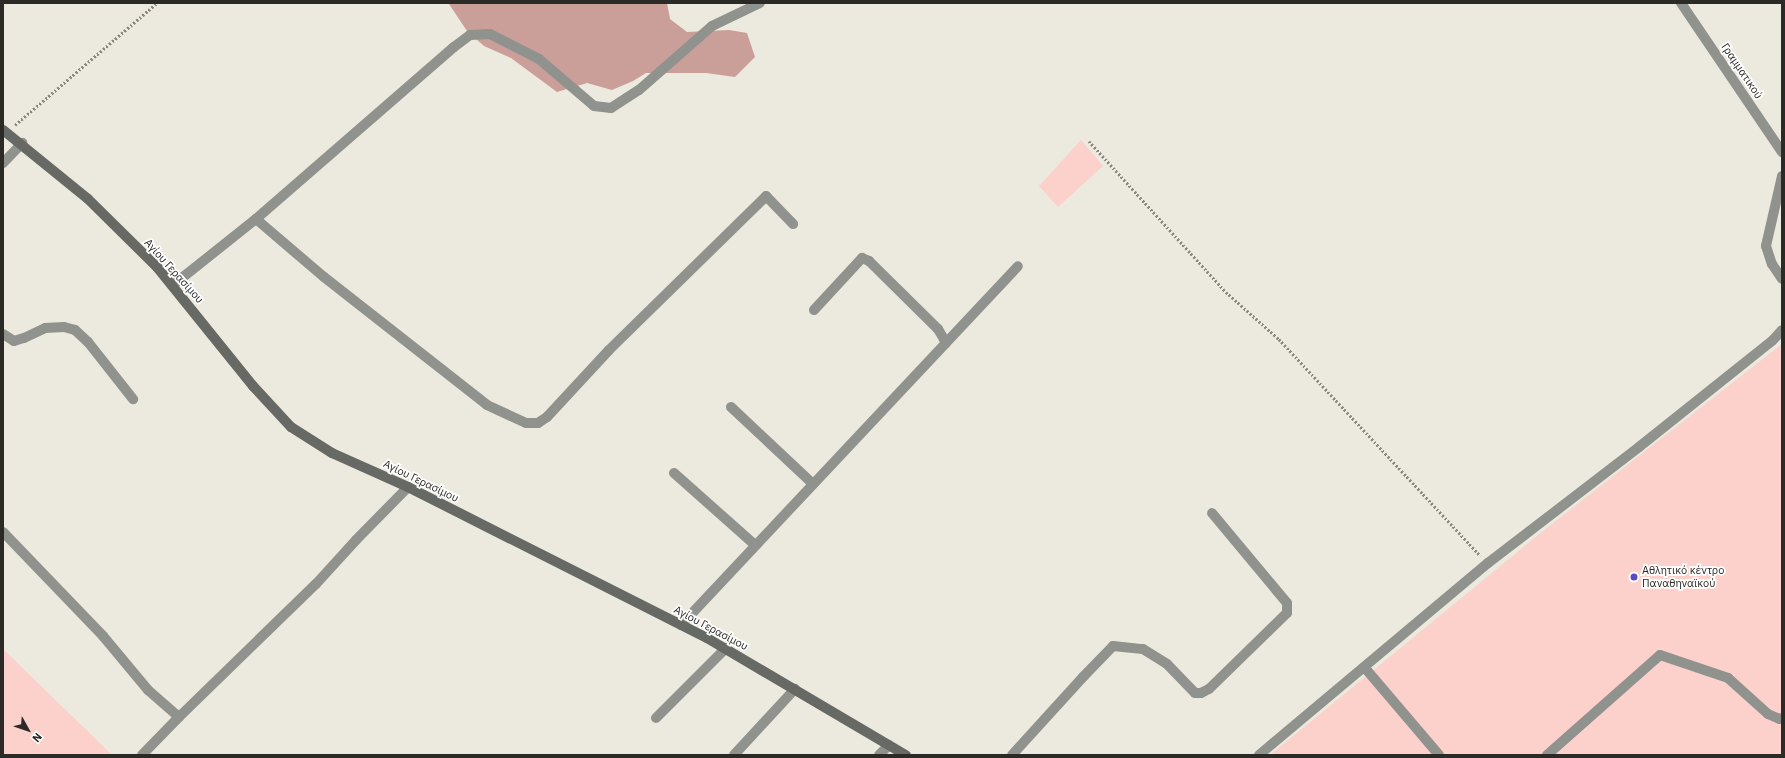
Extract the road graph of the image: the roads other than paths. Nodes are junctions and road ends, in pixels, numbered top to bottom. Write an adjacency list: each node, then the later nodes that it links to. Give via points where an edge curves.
1 (760, 3): 8 (street, via 712,26 639,90 611,108 594,106 539,59 490,34 470,35 454,46)
2 (1681, 3): 5 (street, Γραμματικού)
3 (5, 131): 4 (street, Αγίου Γερασίμου)
4 (22, 143): 6 (street); 12 (street, Αγίου Γερασίμου, via 88,199)
5 (1782, 152)
6 (3, 163)
7 (1782, 176): 11 (street, via 1766,246 1772,264)
8 (256, 219): 9 (street, via 324,277 487,405 526,424 538,423 547,417 609,350 766,196); 12 (street)
9 (793, 224)
10 (1018, 266): 16 (street)
11 (1782, 279)
12 (174, 285): 21 (street, Αγίου Γερασίμου, via 231,358 291,427 332,453)
13 (814, 310): 16 (street, via 862,258 869,261 938,329)
14 (1782, 330): 27 (street, via 1773,340 1639,447 1488,564)
15 (3, 334): 17 (street, via 14,341 45,328 64,327 75,330 88,342)
16 (946, 343): 20 (street)
17 (133, 399)
18 (731, 407): 20 (street)
19 (674, 472): 24 (street)
20 (813, 484): 24 (street)
21 (408, 487): 25 (street, Αγίου Γερασίμου); 29 (street, via 316,584)
22 (1212, 513): 37 (street, via 1287,603 1287,613 1201,693 1195,693 1166,664 1143,649 1114,646)
23 (3, 532): 29 (street, via 103,636 148,690)
24 (755, 545): 25 (street)
25 (681, 625): 26 (street, Αγίου Γερασίμου)
26 (726, 648): 28 (street, Αγίου Γερασίμου); 30 (street)
27 (1365, 668): 38 (street); 39 (street)
28 (795, 689): 32 (street, Αγίου Γερασίμου); 34 (street)
29 (179, 718): 33 (street)
30 (656, 718)
31 (1782, 718): 40 (street, via 1768,714 1728,678 1660,655)
32 (889, 744): 35 (street); 36 (street, Αγίου Γερασίμου)
33 (142, 755)
34 (734, 755)
35 (879, 755)
36 (906, 755)
37 (1012, 755)
38 (1259, 755)
39 (1439, 755)
40 (1547, 755)

